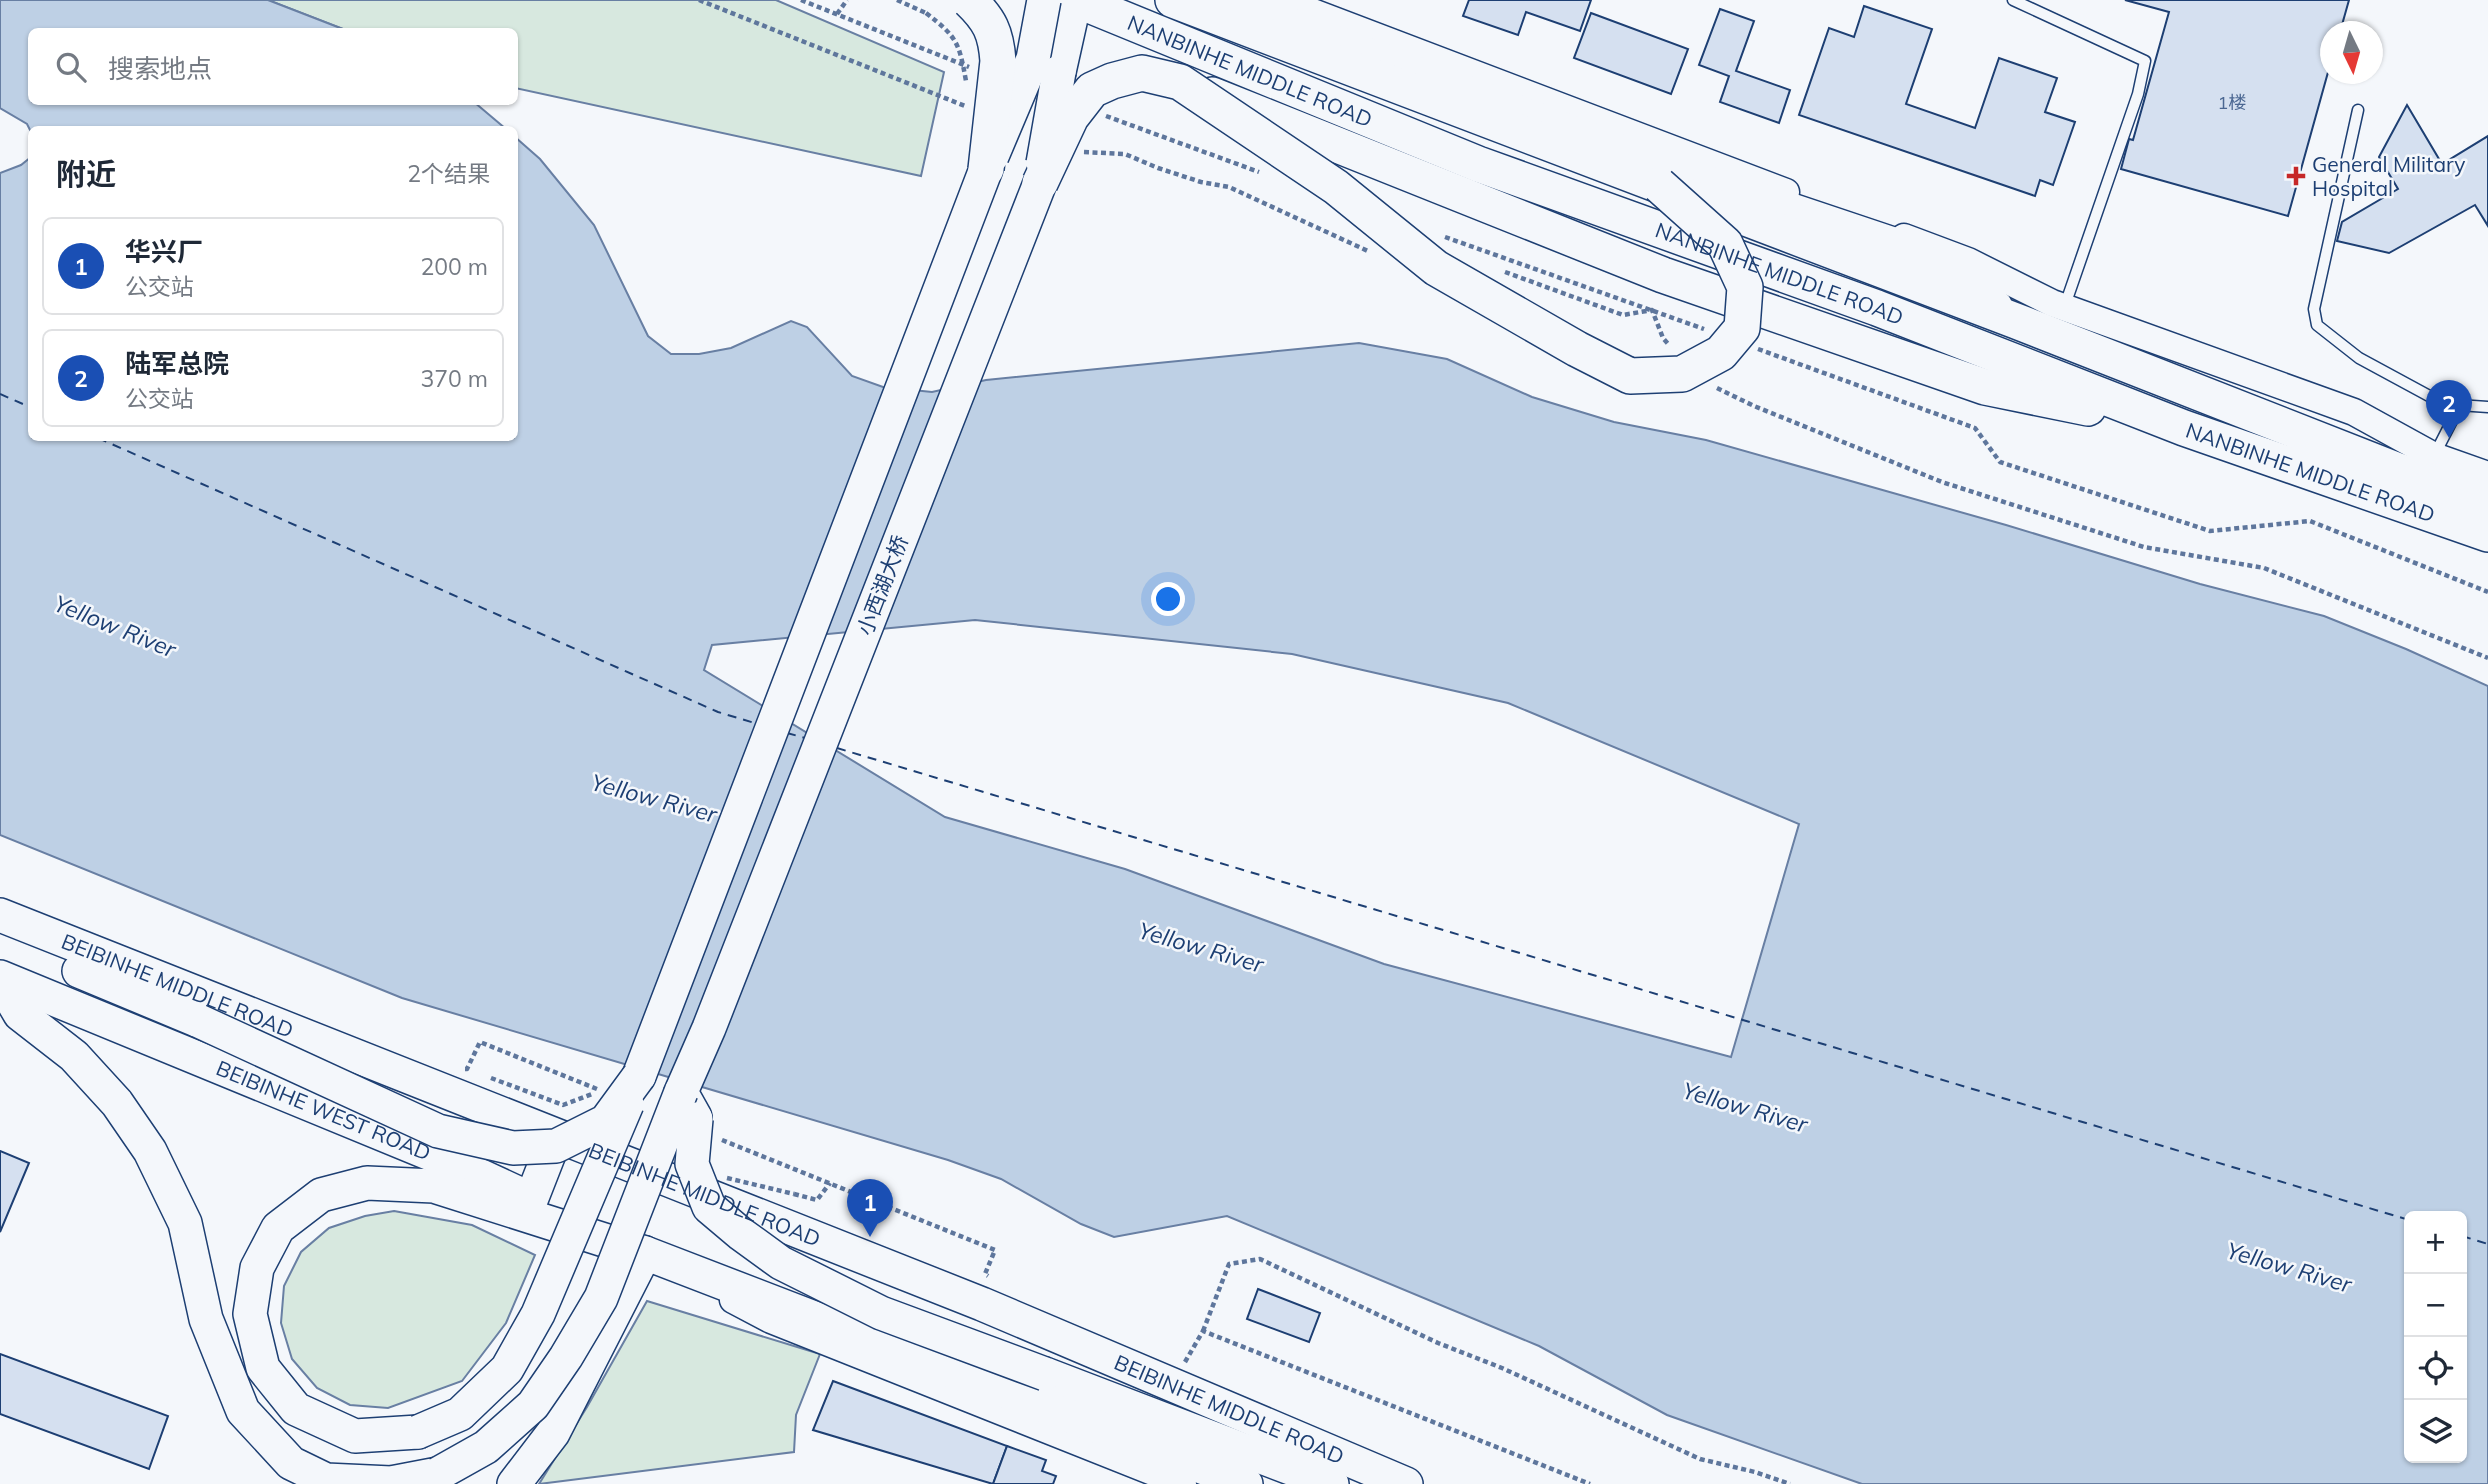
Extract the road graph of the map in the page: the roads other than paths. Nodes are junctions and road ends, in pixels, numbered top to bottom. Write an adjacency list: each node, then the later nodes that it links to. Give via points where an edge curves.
1 (969, 0): 10 (highway, bridge, via 986,17 997,44 998,61 985,111)
2 (1044, 0): 10 (main road, bridge, via 1033,60)
3 (1076, 0): 12 (main road, 小西湖大桥, bridge); 16 (highway, NANBINHE MIDDLE ROAD, via 1478,164 1878,308)
4 (1173, 0): 11 (highway, NANBINHE MIDDLE ROAD)
5 (1234, 0): 11 (main road)
6 (1280, 0): 13 (street, via 1968,261)
7 (2013, 0): 13 (lane, via 2145,61)
8 (1180, 82): 11 (highway, bridge, via 1336,187 1436,268 1630,376 1682,374 1721,354 1742,328 1745,288 1725,244); 12 (highway, bridge, via 1142,73 1092,90 1071,117); 16 (highway, bridge, via 1663,275 1985,387)
9 (2358, 110): 14 (lane, via 2314,309 2317,325 2359,358 2444,404)
10 (986, 169): 24 (main road)
11 (1662, 177): 19 (highway, NANBINHE MIDDLE ROAD, via 2016,321 2396,470)
12 (1040, 183): 25 (main road, 小西湖大桥)
13 (2064, 308): 17 (street, via 2354,412)
14 (2460, 405): 15 (lane); 17 (lane)
15 (2488, 407)
16 (2184, 428): 20 (highway, NANBINHE MIDDLE ROAD)
17 (2434, 456): 18 (street)
18 (2488, 475)
19 (2488, 501)
20 (2488, 534)
21 (0, 915): 26 (main road, BEIBINHE MIDDLE ROAD)
22 (0, 938): 24 (main road, bridge, via 200,1021 438,1131 513,1148 556,1146 606,1121)
23 (0, 978): 25 (main road, 小西湖大桥, bridge, via 20,1014 74,1056 117,1103 150,1150 185,1223 206,1319 243,1411 291,1463 326,1480 391,1483 438,1474 486,1447 533,1405 600,1298); 27 (main road, BEIBINHE WEST ROAD, via 455,1164)
24 (639, 1076): 28 (main road, bridge, via 538,1314 507,1369 460,1415 418,1432 355,1436 296,1409 263,1368 250,1314 257,1268 278,1228 321,1195 367,1183 434,1186)
25 (681, 1092): 32 (main road, bridge, via 696,1119 692,1164 709,1207 781,1263 881,1313)
26 (556, 1136): 27 (main road); 33 (main road, BEIBINHE MIDDLE ROAD, via 982,1304)
27 (531, 1200): 28 (main road, BEIBINHE WEST ROAD)
28 (645, 1253): 29 (main road, via 553,1433); 30 (street, via 771,1320); 31 (main road)
29 (514, 1484)
30 (1183, 1484)
31 (1246, 1484)
32 (1332, 1484)
33 (1406, 1484)

